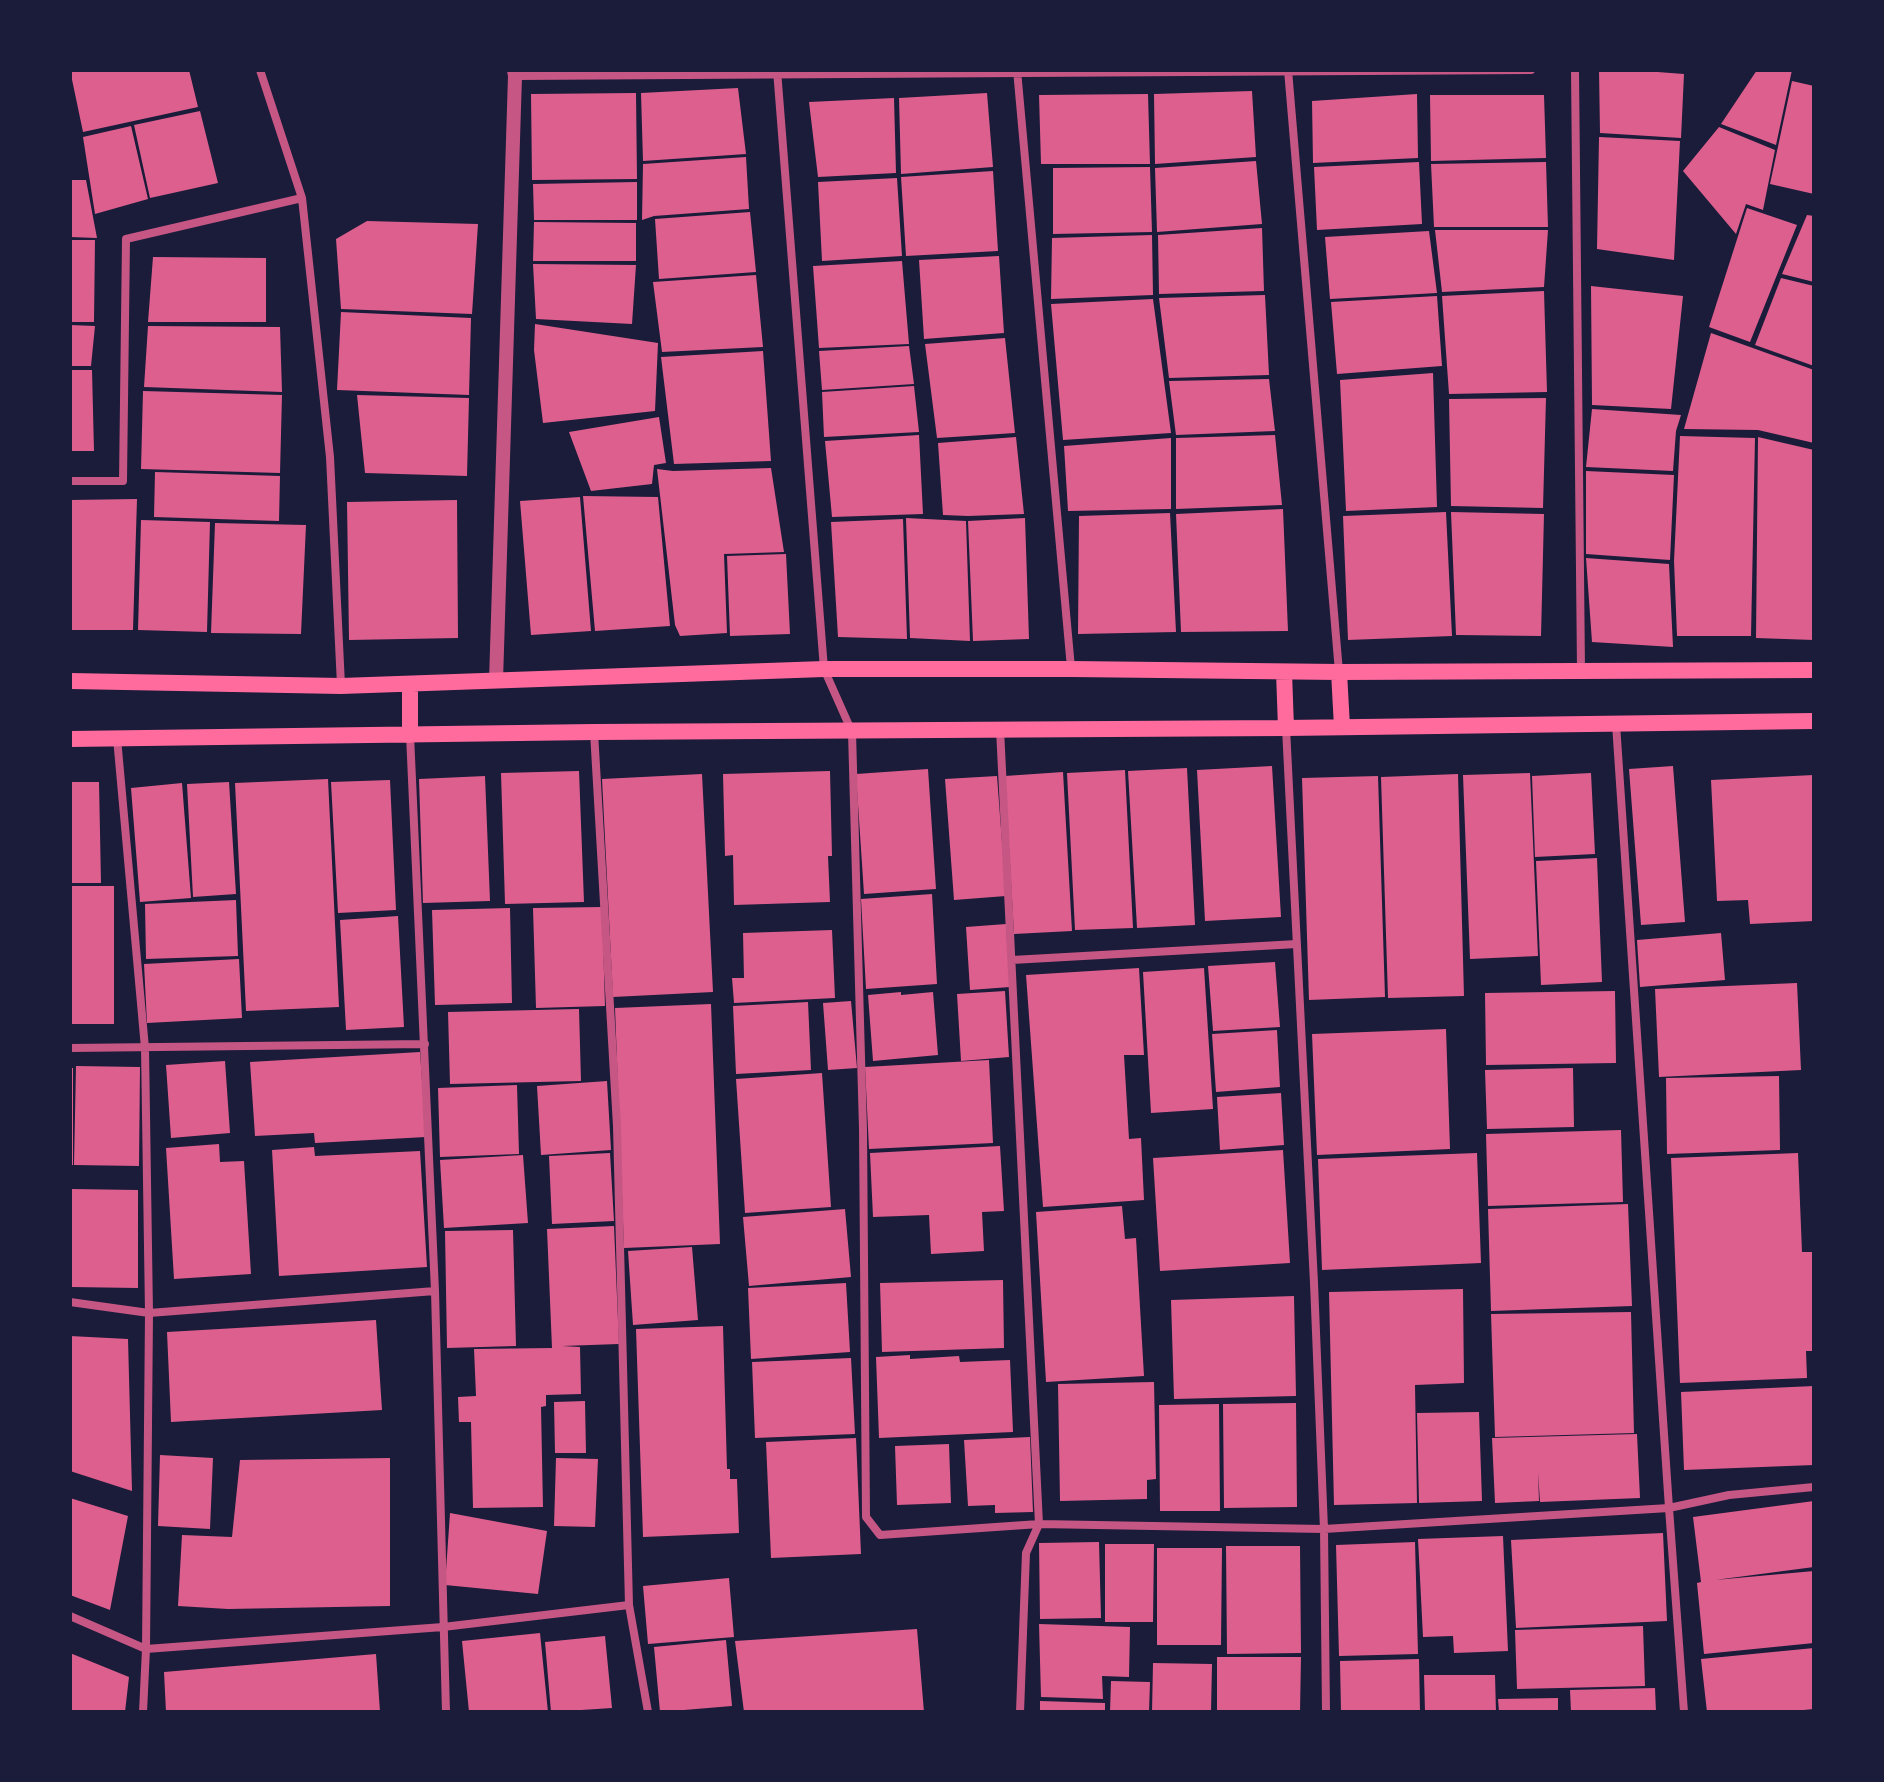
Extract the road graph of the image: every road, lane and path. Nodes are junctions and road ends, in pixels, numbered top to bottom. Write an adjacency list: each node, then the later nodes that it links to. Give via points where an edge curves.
1 (260, 70): 8 (street)
2 (1531, 70): 5 (street)
3 (1575, 70): 13 (street)
4 (1017, 71): 5 (street); 6 (street); 11 (street)
5 (1288, 71): 15 (street)
6 (777, 72): 7 (street); 10 (street)
7 (514, 73): 17 (street)
8 (302, 198): 9 (street, via 126,239 123,481); 19 (street, via 330,457)
9 (70, 481)
10 (824, 669): 11 (main road); 17 (main road); 26 (street)
11 (1071, 669): 14 (main road)
12 (1814, 670): 13 (main road)
13 (1581, 671): 15 (main road)
14 (1284, 672): 15 (main road); 23 (main road)
15 (1339, 672): 22 (main road)
16 (70, 681): 19 (main road)
17 (496, 681): 18 (main road)
18 (410, 684): 19 (main road); 27 (main road)
19 (341, 686)
20 (1814, 721): 21 (main road)
21 (1616, 723): 22 (main road); 39 (street)
22 (1342, 727): 23 (main road)
23 (1286, 728): 24 (main road); 30 (street)
24 (1000, 729): 26 (main road); 31 (street)
25 (594, 732): 26 (main road); 27 (main road); 42 (street, via 617,1126)
26 (852, 732): 40 (street, via 866,1517 880,1535)
27 (410, 735): 28 (main road); 32 (street)
28 (117, 738): 29 (main road); 34 (street)
29 (70, 739)
30 (1297, 944): 31 (street); 41 (street)
31 (1012, 960): 40 (street)
32 (425, 1044): 34 (street); 35 (street)
33 (70, 1048): 34 (street)
34 (145, 1048): 37 (street)
35 (435, 1291): 37 (street); 44 (street)
36 (70, 1302): 37 (street)
37 (149, 1313): 45 (street)
38 (1814, 1487): 39 (street, via 1729,1495)
39 (1669, 1508): 41 (street); 51 (street)
40 (1039, 1524): 41 (street); 49 (street, via 1026,1553)
41 (1324, 1529): 50 (street)
42 (629, 1605): 44 (street); 48 (street)
43 (70, 1616): 45 (street)
44 (443, 1627): 45 (street); 47 (street)
45 (146, 1649): 46 (street)
46 (143, 1712)
47 (446, 1712)
48 (648, 1712)
49 (1020, 1712)
50 (1326, 1712)
51 (1684, 1712)

